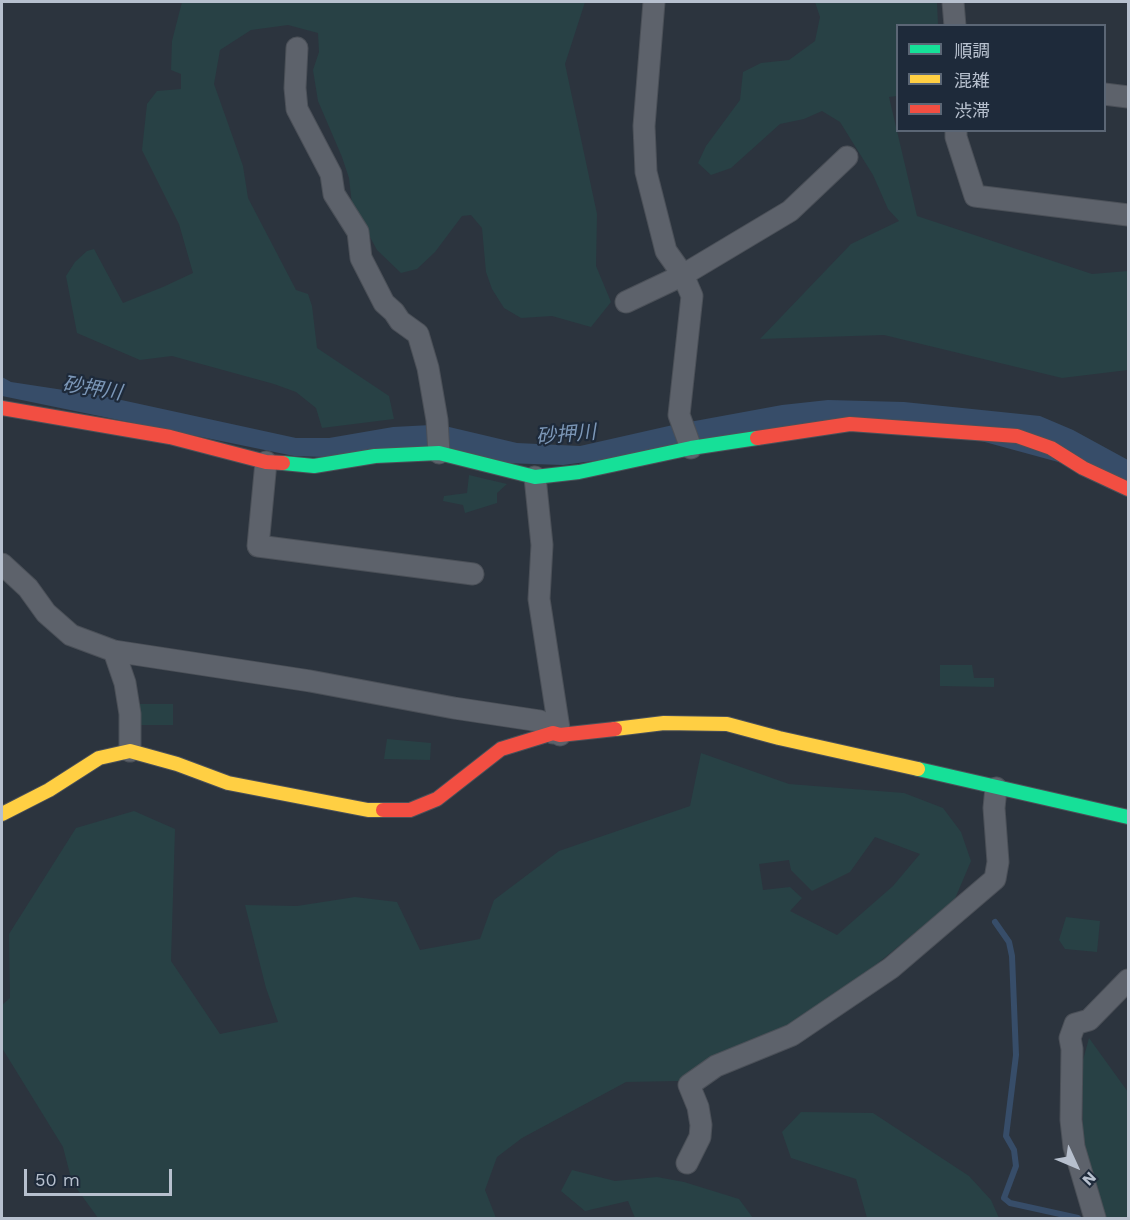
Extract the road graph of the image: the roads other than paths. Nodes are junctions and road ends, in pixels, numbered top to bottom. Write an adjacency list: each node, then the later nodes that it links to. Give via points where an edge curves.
1 (654, 2): 10 (street, via 644,126 646,172 666,251)
2 (953, 2): 3 (street)
3 (955, 24)
4 (297, 48): 14 (street, via 297,109 331,174 334,194 358,232 361,258 384,303 418,334 437,420)
5 (1106, 94): 6 (street)
6 (1128, 97)
7 (956, 132): 9 (street, via 975,196)
8 (847, 157): 10 (street, via 790,211)
9 (1128, 215)
10 (683, 275): 11 (street); 13 (street, via 692,296 680,418)
11 (626, 302)
12 (2, 408): 15 (street, via 170,437)
13 (690, 446): 16 (street, via 579,472); 17 (street, via 850,424 1017,436 1051,448)
14 (438, 450): 15 (street, via 314,466); 16 (street)
15 (266, 462): 19 (street, via 258,546)
16 (535, 477): 21 (street, via 542,545 539,599)
17 (1128, 489)
18 (2, 564): 20 (street, via 71,635)
19 (473, 574)
20 (114, 651): 21 (street, via 540,721); 22 (street, via 130,714)
21 (556, 734): 22 (street, via 501,749 437,800 410,810 368,810 228,783); 23 (street, via 664,723 727,724)
22 (130, 751): 24 (street, via 99,758)
23 (996, 788): 25 (street); 27 (street, via 998,862 994,879 891,968 812,1022 792,1035 716,1066 689,1085 702,1125)
24 (2, 814)
25 (1128, 817)
26 (1128, 980): 28 (street, via 1089,1020 1075,1024 1070,1038 1074,1147)
27 (687, 1163)
28 (1095, 1218)

